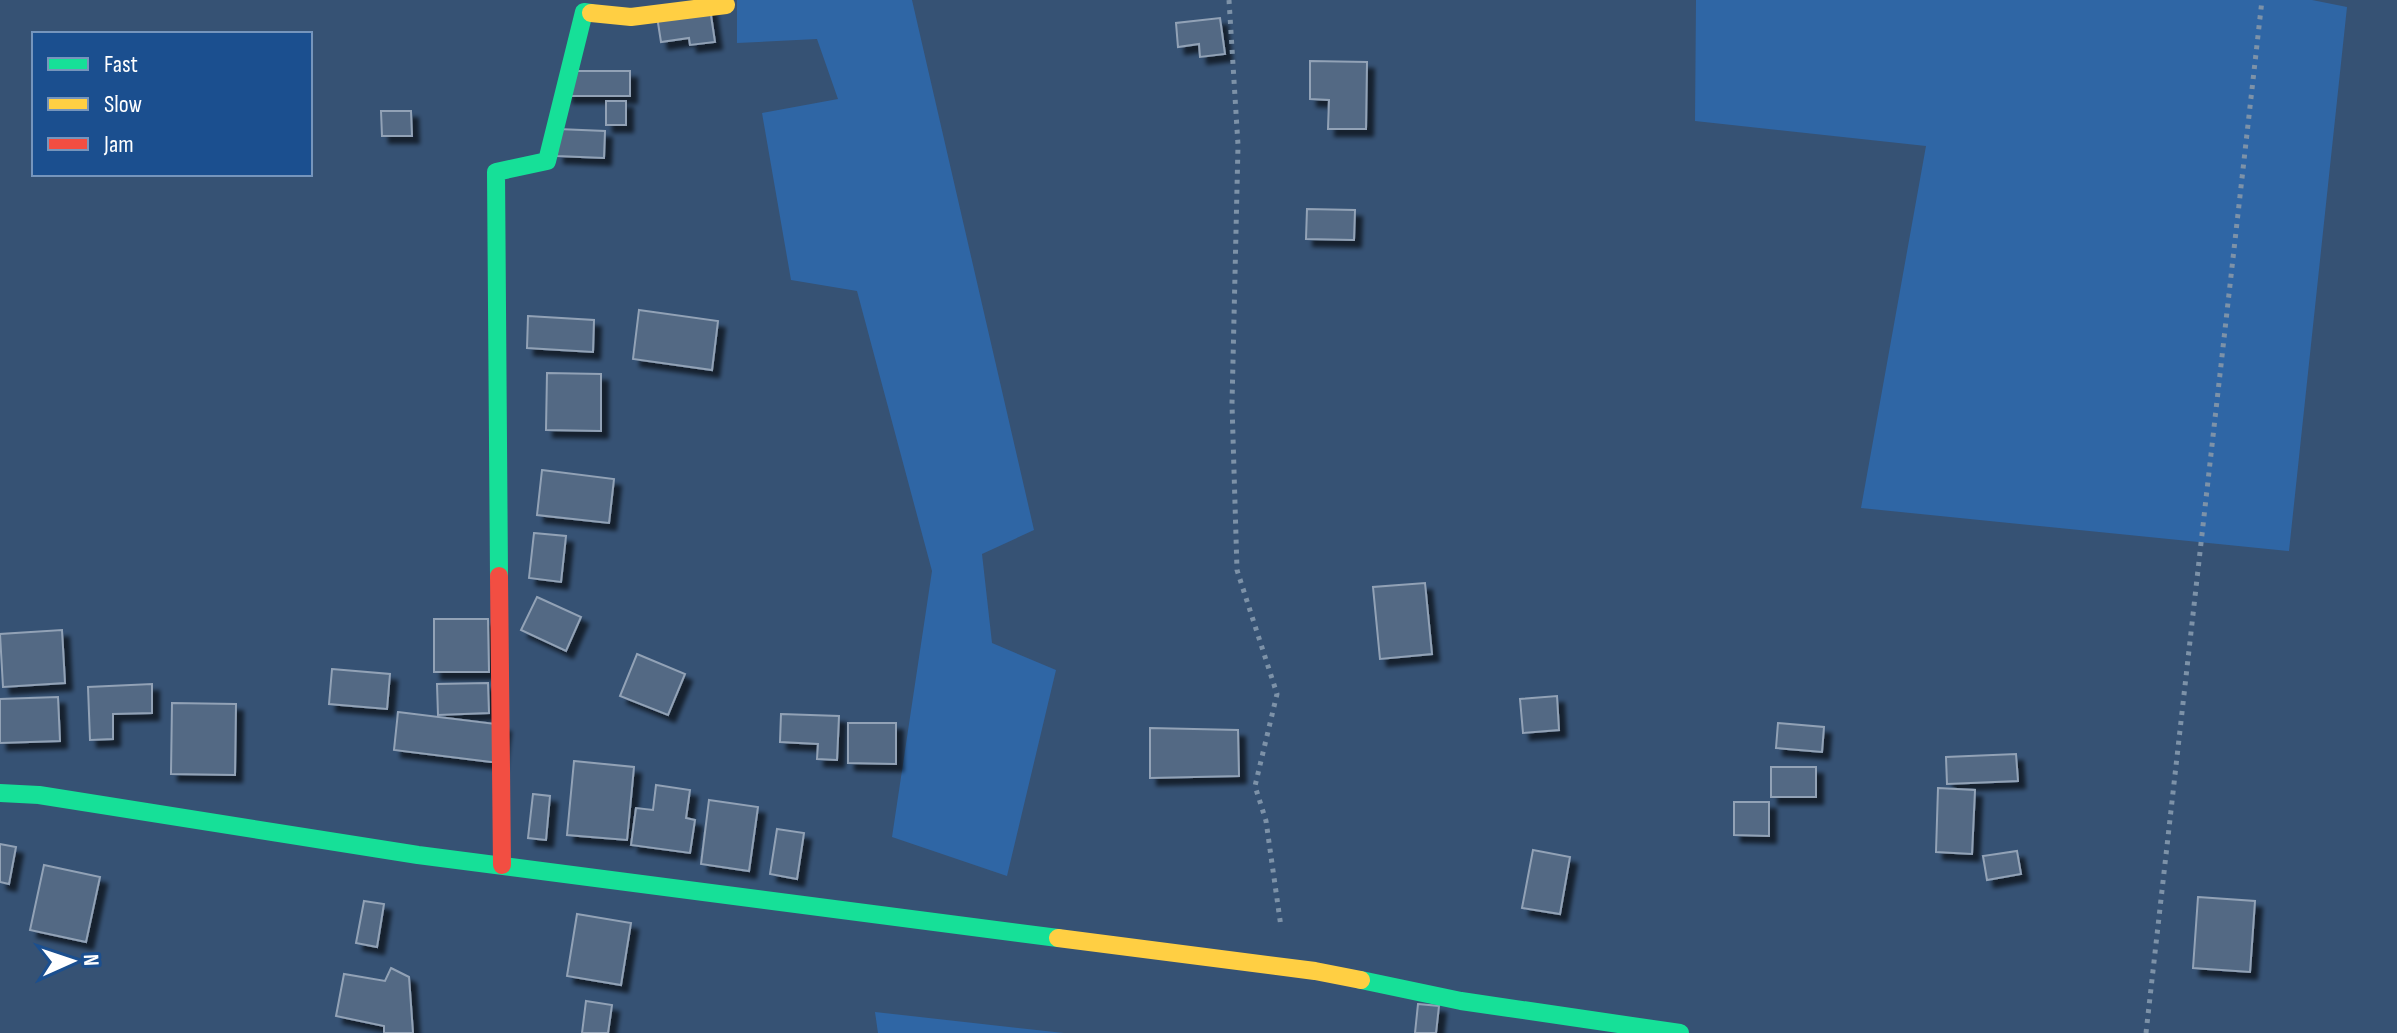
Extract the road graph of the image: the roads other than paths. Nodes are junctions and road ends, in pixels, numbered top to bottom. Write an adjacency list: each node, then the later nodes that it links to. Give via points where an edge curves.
1 (726, 5): 3 (street, via 631,17 584,12 547,161 496,172)
2 (0, 793): 3 (street)
3 (502, 865): 4 (street, via 1315,971 1461,1001)
4 (1680, 1033)

